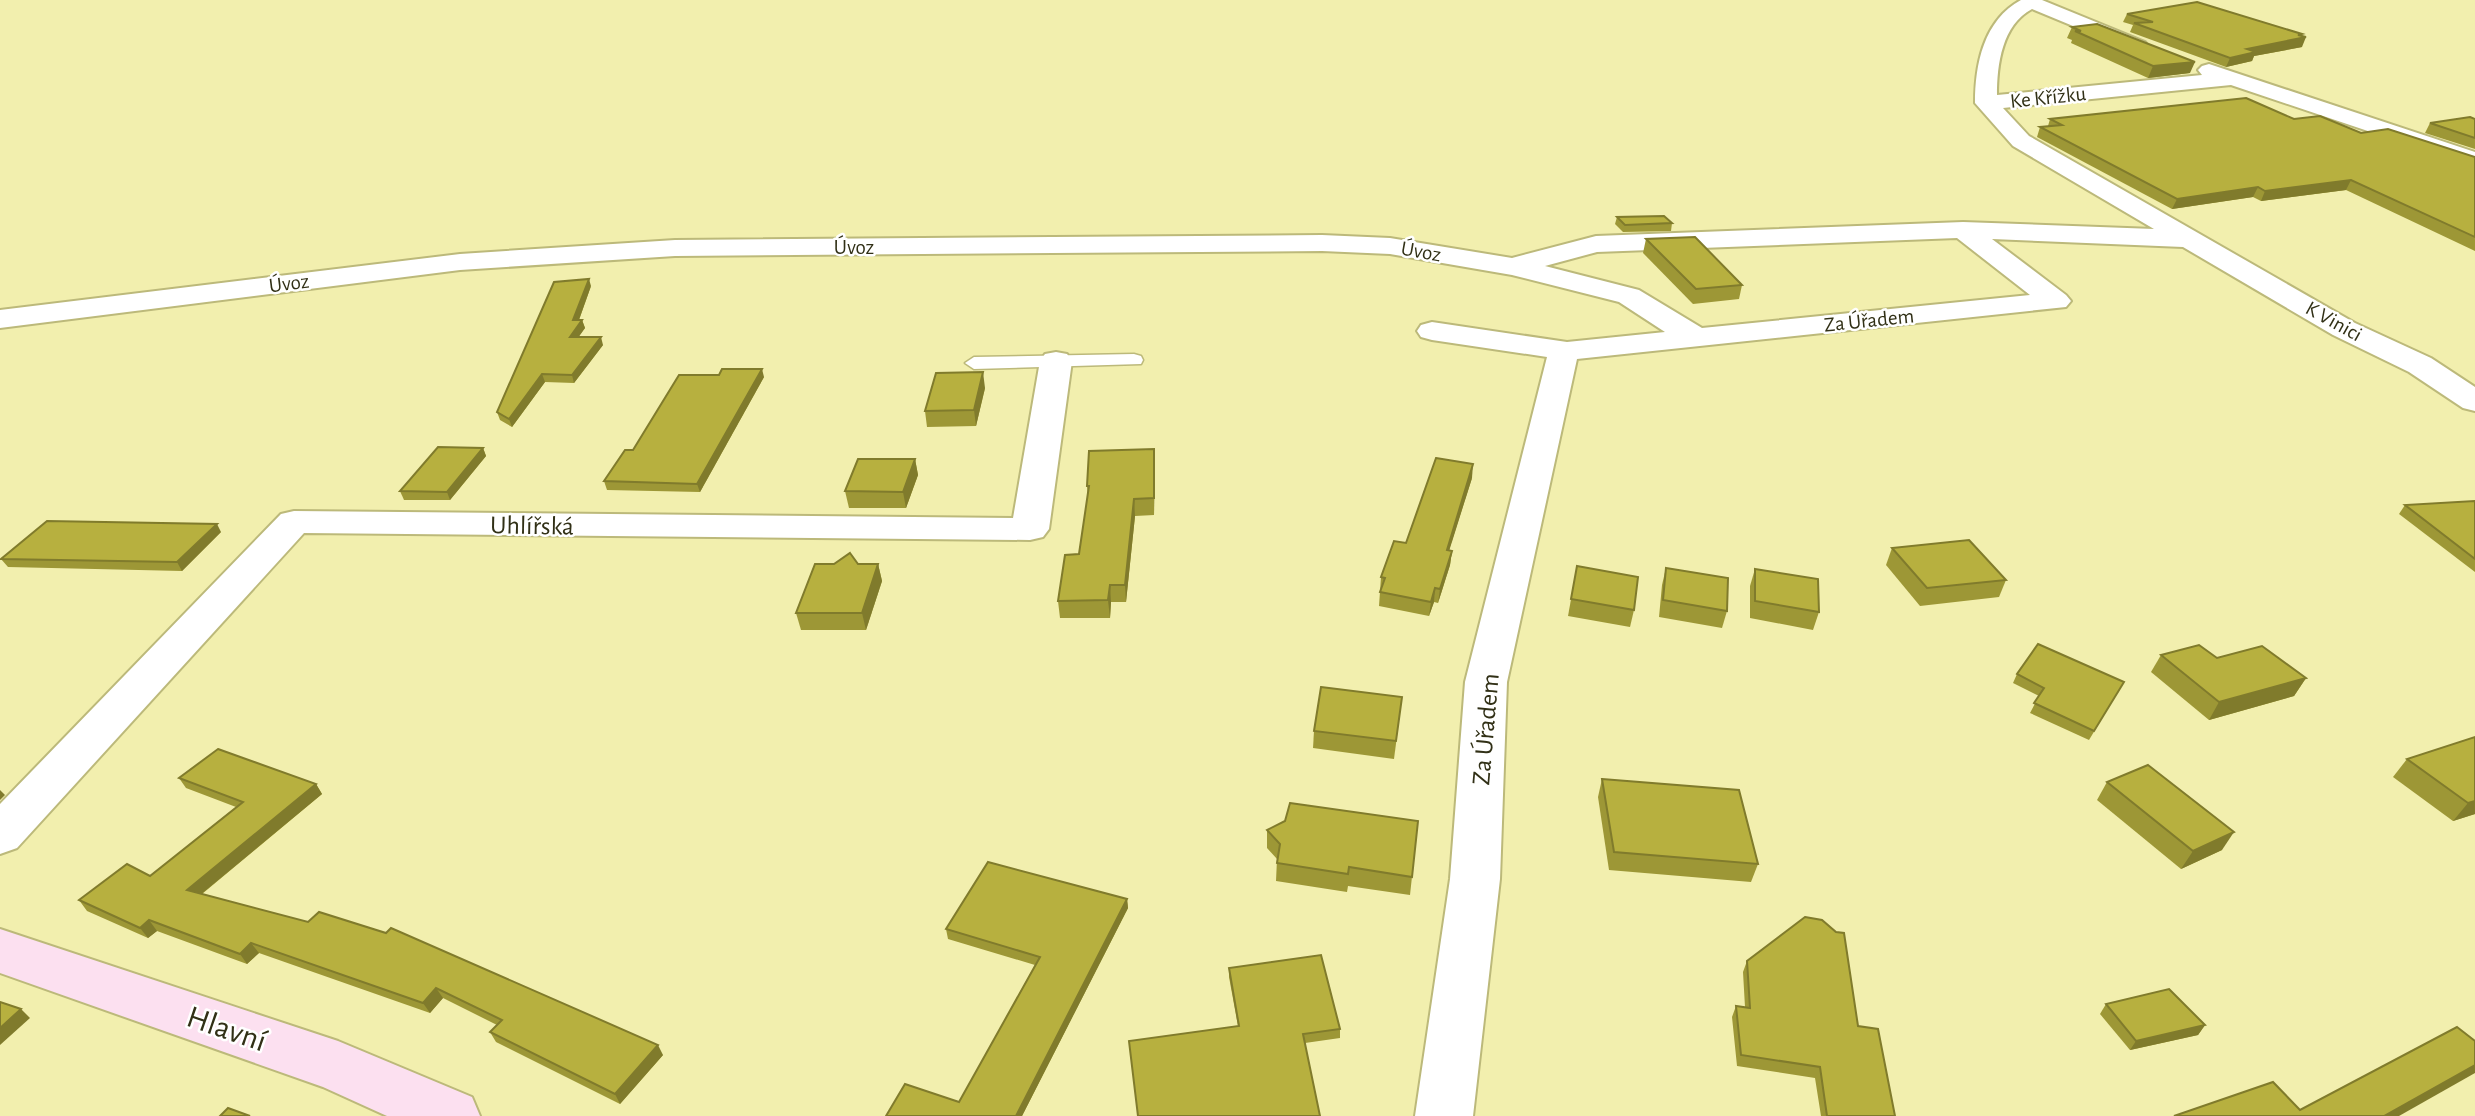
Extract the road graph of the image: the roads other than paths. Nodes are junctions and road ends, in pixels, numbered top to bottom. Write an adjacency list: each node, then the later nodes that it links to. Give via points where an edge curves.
1 (2152, 51): 4 (street, via 2031,2 2012,14 1994,44 1985,75)
2 (2188, 63): 3 (street, Ke Křížku)
3 (2234, 78): 4 (street, Ke Křížku); 5 (street, Ke Křížku)
4 (1986, 103): 7 (street, Ke Křížku, via 2021,141)
5 (2475, 160)
6 (1964, 230): 7 (street); 8 (street, via 1596,244); 11 (street, Za Úřadem, via 2056,301)
7 (2193, 239): 16 (street, K Vinici, via 2344,329 2420,365)
8 (1513, 267): 9 (street, Úvoz, via 1390,246 1322,243 675,248 460,262); 11 (street, Úvoz, via 1629,296)
9 (0, 319)
10 (1432, 331): 12 (street, Za Úřadem)
11 (1695, 337): 12 (street, Za Úřadem)
12 (1567, 351): 20 (street, Za Úřadem, via 1560,362 1486,682 1475,879)
13 (1134, 360): 14 (lane)
14 (1056, 361): 15 (lane); 17 (street, Uhlířská, via 1030,529 295,522)
15 (974, 363)
16 (2475, 401)
17 (0, 835)
18 (0, 951): 19 (main road, Hlavní, via 338,1066)
19 (451, 1116)
20 (1444, 1116)

